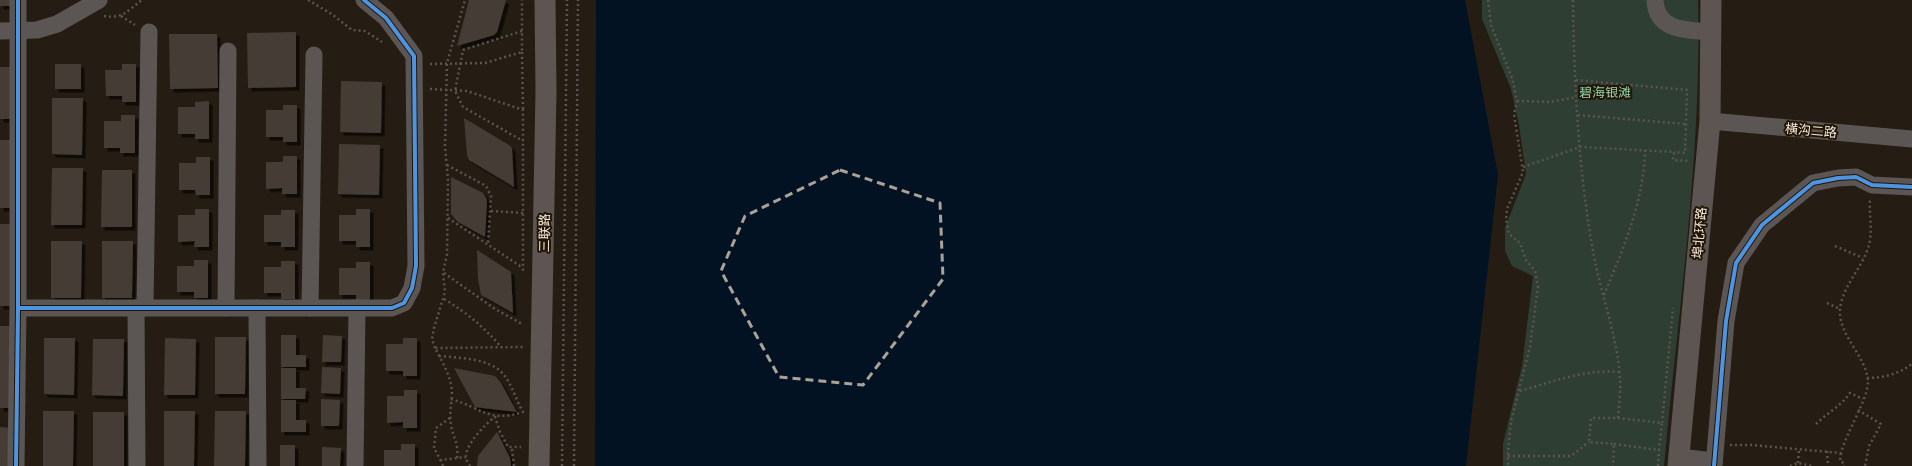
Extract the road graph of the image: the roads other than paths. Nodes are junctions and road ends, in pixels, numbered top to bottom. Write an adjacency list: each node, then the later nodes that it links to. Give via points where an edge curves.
1 (18, 0): 7 (street)
2 (99, 0): 7 (street, via 57,24 37,30)
3 (364, 0): 21 (street, via 386,18 414,56 416,266 412,288 404,303 392,308)
4 (545, 0): 28 (main road, 三联路, via 546,91)
5 (1655, 0): 10 (street, via 1655,12 1664,23 1682,30)
6 (1711, 0): 10 (main road, 埠北环路)
7 (18, 30): 8 (street); 16 (street)
8 (0, 31)
9 (149, 32): 17 (street)
10 (1711, 32): 13 (main road, 埠北环路)
11 (228, 51): 18 (street)
12 (314, 55): 20 (street)
13 (1710, 121): 14 (street, 横沟二路); 23 (main road, 埠北环路, via 1694,164)
14 (1912, 139)
15 (1912, 187): 22 (street, via 1872,185 1856,178 1838,178 1813,183 1762,225 1736,263 1726,321)
16 (18, 308): 17 (street); 24 (street)
17 (140, 308): 18 (street); 25 (street)
18 (226, 308): 19 (street)
19 (257, 308): 20 (street); 26 (street)
20 (310, 308): 21 (street)
21 (357, 308): 27 (street)
22 (1715, 457): 23 (street)
23 (1679, 461)
24 (16, 466)
25 (137, 466)
26 (258, 466)
27 (355, 466)
28 (539, 466)

